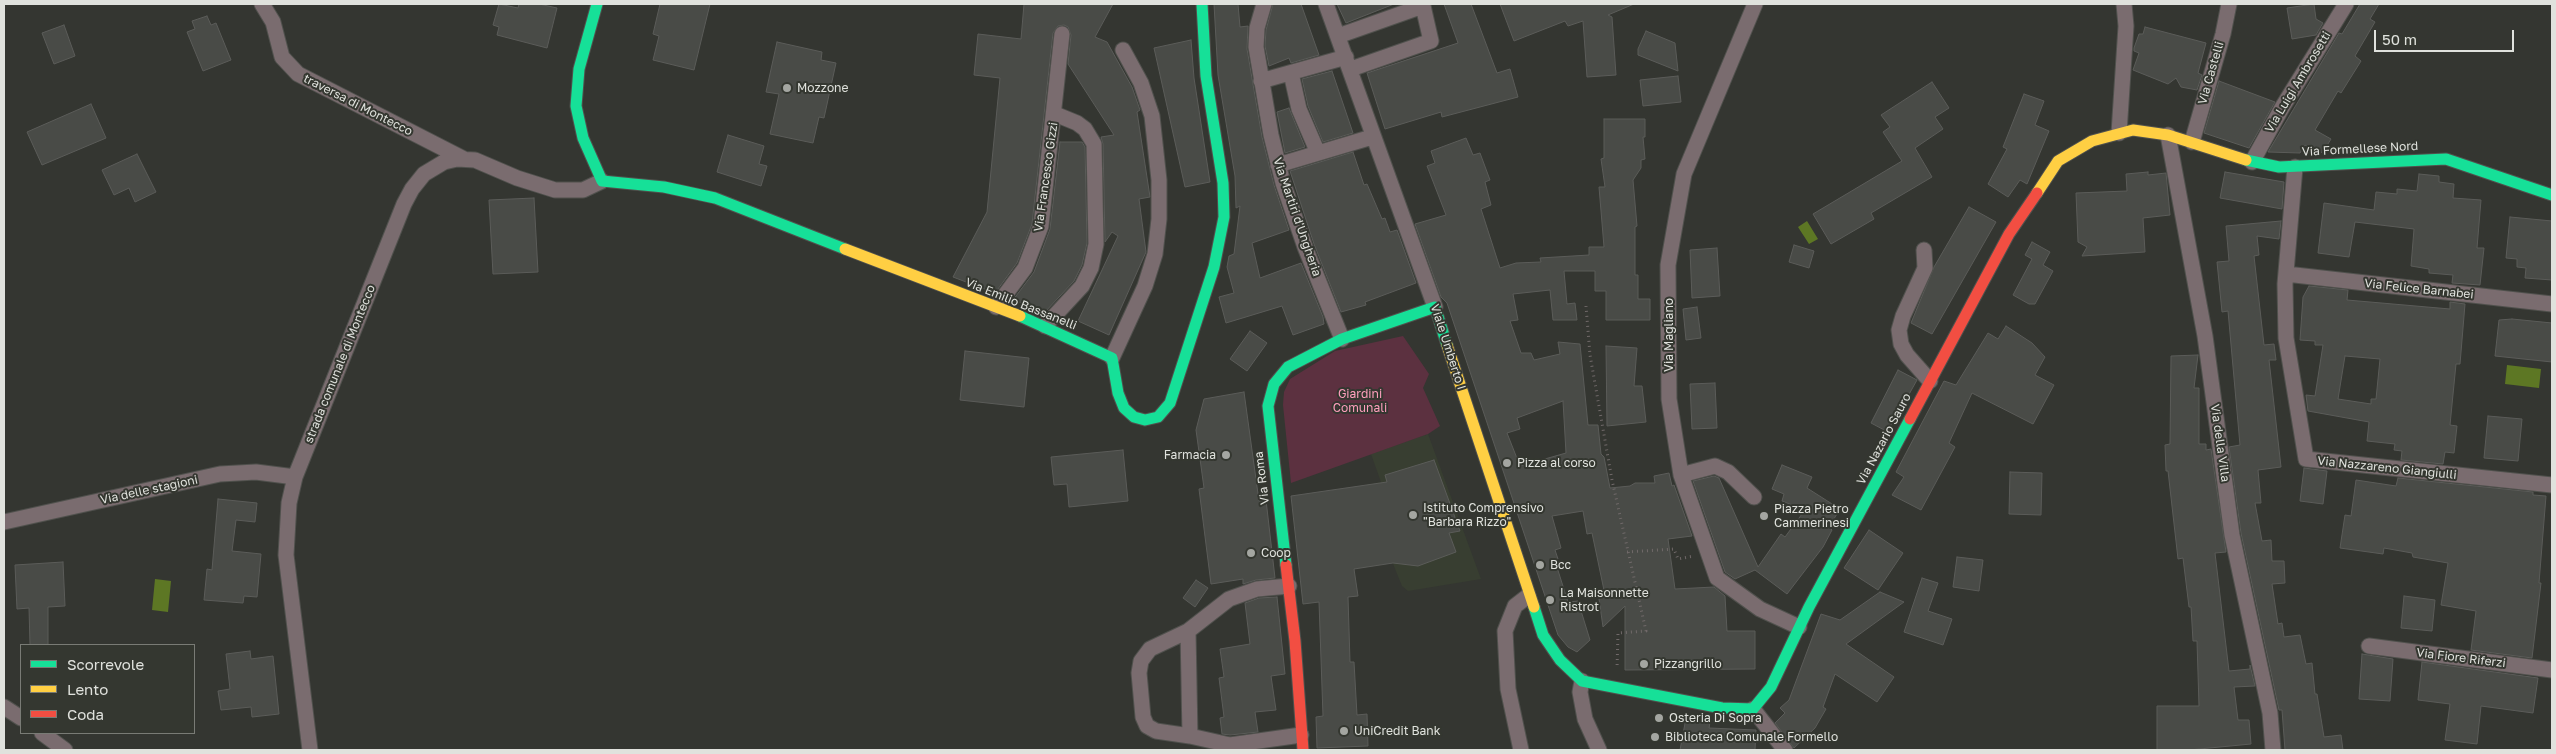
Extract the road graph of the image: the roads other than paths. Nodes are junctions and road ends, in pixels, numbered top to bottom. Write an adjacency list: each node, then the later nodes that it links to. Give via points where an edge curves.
1 (262, 4): 23 (street, traversa di Montecco, via 273,22 282,57 298,74)
2 (596, 4): 27 (street, via 579,69 576,106 583,138)
3 (1202, 4): 36 (street, via 1205,66 1224,194 1223,225 1214,267 1170,403 1163,414 1145,420 1134,417 1124,408)
4 (1264, 4): 16 (street, Via Martiri d'Ungheria, via 1256,37)
5 (1326, 4): 12 (street, Viale Umberto I)
6 (1755, 4): 38 (street, Via Magliano, via 1684,174 1668,265 1669,399)
7 (2124, 4): 18 (street, via 2126,26)
8 (2229, 4): 21 (street, Via Castelli)
9 (2346, 4): 24 (street, Via Luigi Ambrosetti)
10 (1425, 5): 12 (street); 14 (street, via 1431,41)
11 (1062, 34): 17 (street, Via Francesco Gizzi)
12 (1338, 36): 14 (street, Viale Umberto I)
13 (1123, 50): 36 (street, via 1141,84 1152,116 1159,180 1159,219 1156,248 1145,286)
14 (1348, 63): 15 (street); 20 (street, Viale Umberto I)
15 (1291, 73): 16 (street); 22 (street, via 1300,109)
16 (1261, 81): 25 (street, Via Martiri d'Ungheria)
17 (1054, 114): 32 (street, Via Francesco Gizzi, via 1046,196 1038,238 1025,268); 34 (street, via 1077,123 1094,144 1096,239 1094,260 1085,281)
18 (2119, 133): 19 (street, Via Nazario Sauro, via 2133,130); 37 (street, Via Nazario Sauro, via 2092,141 2058,161 2009,234)
19 (2168, 135): 21 (street, Via Formellese Nord); 62 (street, Via della Villa, via 2205,336 2232,535 2270,713)
20 (1372, 137): 22 (street); 33 (street, Viale Umberto I)
21 (2192, 142): 24 (street, Via Formellese Nord)
22 (1318, 153): 25 (street)
23 (464, 159): 27 (street, strada comunale di Montecco, via 487,164 516,178 555,190 583,190); 39 (street, strada comunale di Montecco, via 435,166 412,189)
24 (2252, 162): 26 (street, Via Formellese Nord)
25 (1278, 165): 35 (street, Via Martiri d'Ungheria, via 1305,247)
26 (2295, 167): 28 (street, Via Formellese Nord, via 2446,158); 30 (street, Via Nazzareno Giangiulli)
27 (602, 181): 32 (street, Via Emilio Bassanelli, via 664,187 715,198)
28 (2552, 194)
29 (1924, 250): 37 (street, via 1925,268 1899,330 1907,355)
30 (2286, 274): 31 (street, Via Felice Barnabei); 40 (street, Via Nazzareno Giangiulli, via 2286,338 2306,459)
31 (2552, 304)
32 (996, 307): 34 (street, Via Emilio Bassanelli)
33 (1435, 307): 35 (street, Via Roma); 44 (street, Viale Umberto I)
34 (1045, 326): 36 (street, Via Emilio Bassanelli)
35 (1342, 339): 43 (street, Via Roma, via 1288,367 1276,379 1270,394 1269,413)
36 (1112, 358)
37 (1930, 381): 45 (street, Via Nazario Sauro)
38 (1680, 475): 41 (street, via 1715,466 1728,472); 45 (street, Via Magliano, via 1717,578 1760,609)
39 (295, 477): 42 (street, Via delle stagioni, via 256,472 226,473); 57 (street, strada comunale di Montecco, via 287,516 286,555)
40 (2552, 486)
41 (1754, 497)
42 (4, 522)
43 (1289, 586): 46 (street, via 1242,593); 54 (street, Via Roma)
44 (1528, 596): 49 (street, Viale Umberto I, via 1543,635 1560,660); 59 (street, via 1515,606 1505,631 1508,689)
45 (1799, 627): 51 (street, Via Nazario Sauro, via 1771,687)
46 (1188, 631): 55 (street); 55 (street, via 1150,649 1141,661 1139,672 1143,717 1147,726 1162,733)
47 (2369, 646): 48 (street, Via Fiore Riferzi)
48 (2552, 670)
49 (1582, 681): 51 (street, via 1722,708); 60 (street, via 1580,692 1585,719)
50 (4, 707): 52 (street)
51 (1753, 710): 61 (street)
52 (20, 717)
53 (43, 734): 56 (street)
54 (1301, 735): 55 (street, via 1238,745); 58 (street, Via Roma)
55 (1190, 736)
56 (65, 750)
57 (310, 750)
58 (1302, 750)
59 (1521, 750)
60 (1599, 750)
61 (1785, 750)
62 (2273, 750)

